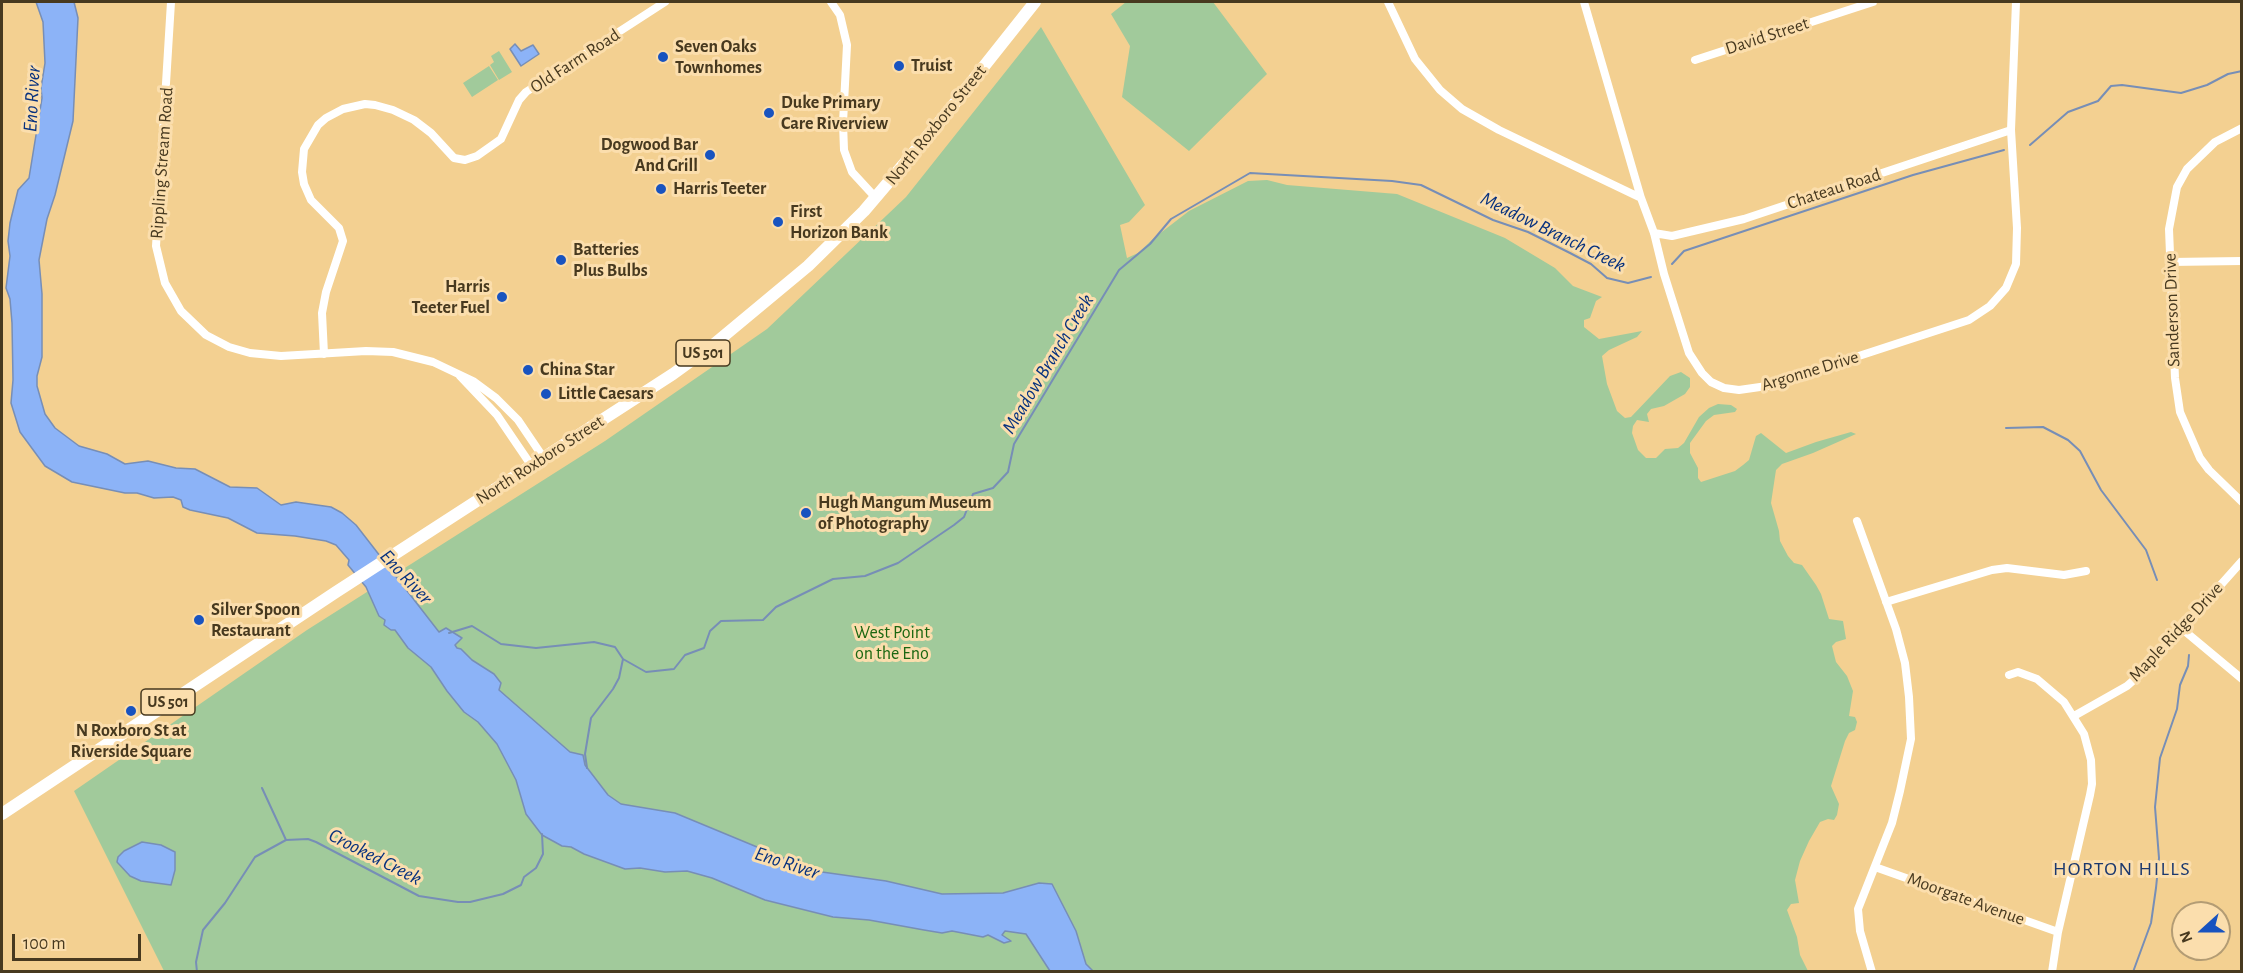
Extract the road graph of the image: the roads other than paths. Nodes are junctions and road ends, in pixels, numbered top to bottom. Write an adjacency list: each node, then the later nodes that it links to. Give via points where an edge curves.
1 (171, 2): 18 (street, Rippling Stream Road, via 156,230 158,259 169,293 197,328 238,351 260,355)
2 (665, 2): 18 (street, Old Farm Road, via 526,92 501,139 477,156 454,158 414,120 375,105 343,109 318,125 304,150 304,184 311,200 339,228 343,241 326,292)
3 (835, 2): 13 (street, via 847,45 844,150 852,172)
4 (1035, 2): 13 (highway, North Roxboro Street / US 501)
5 (1388, 2): 14 (street, via 1415,59 1450,100 1499,130)
6 (1584, 2): 14 (street, Argonne Drive)
7 (1873, 2): 9 (street, David Street)
8 (2016, 2): 12 (street, Argonne Drive)
9 (1861, 3): 10 (street, David Street)
10 (1695, 60)
11 (2241, 128): 17 (street, Sanderson Drive, via 2215,142 2181,178 2169,229)
12 (2011, 130): 15 (street, Chateau Road, via 1744,219 1671,236); 15 (street, Argonne Drive, via 2016,264 2006,288 1990,306 1969,320 1767,386 1731,389 1702,374 1689,353)
13 (876, 198): 20 (highway, North Roxboro Street / US 501, via 808,266 713,345)
14 (1641, 198): 15 (street, Argonne Drive)
15 (1654, 233)
16 (2241, 261): 17 (street)
17 (2170, 262): 22 (street, Sanderson Drive, via 2180,412 2200,458)
18 (324, 354): 19 (street, Rippling Stream Road, via 393,352 426,360)
19 (459, 375): 20 (street, Rippling Stream Road, via 483,387 506,407); 21 (street, Rippling Stream Road, via 497,415)
20 (543, 457): 21 (highway, North Roxboro Street / US 501)
21 (531, 465): 31 (highway, North Roxboro Street / US 501)
22 (2241, 502)
23 (1857, 521): 26 (street)
24 (2241, 561): 27 (street, Maple Ridge Drive)
25 (2086, 571): 26 (street, via 2064,575 2007,568 1992,570)
26 (1886, 602): 32 (street, via 1905,663 1911,739 1892,823)
27 (2181, 628): 29 (street); 30 (street, Maple Ridge Drive, via 2127,686)
28 (2009, 675): 30 (street, via 2018,672 2046,684)
29 (2241, 679)
30 (2074, 717): 33 (street, via 2084,734 2091,760 2092,784)
31 (2, 814)
32 (1875, 867): 33 (street, Moorgate Avenue); 34 (street, via 1858,909)
33 (2058, 932): 35 (street)
34 (1872, 972)
35 (2052, 972)

